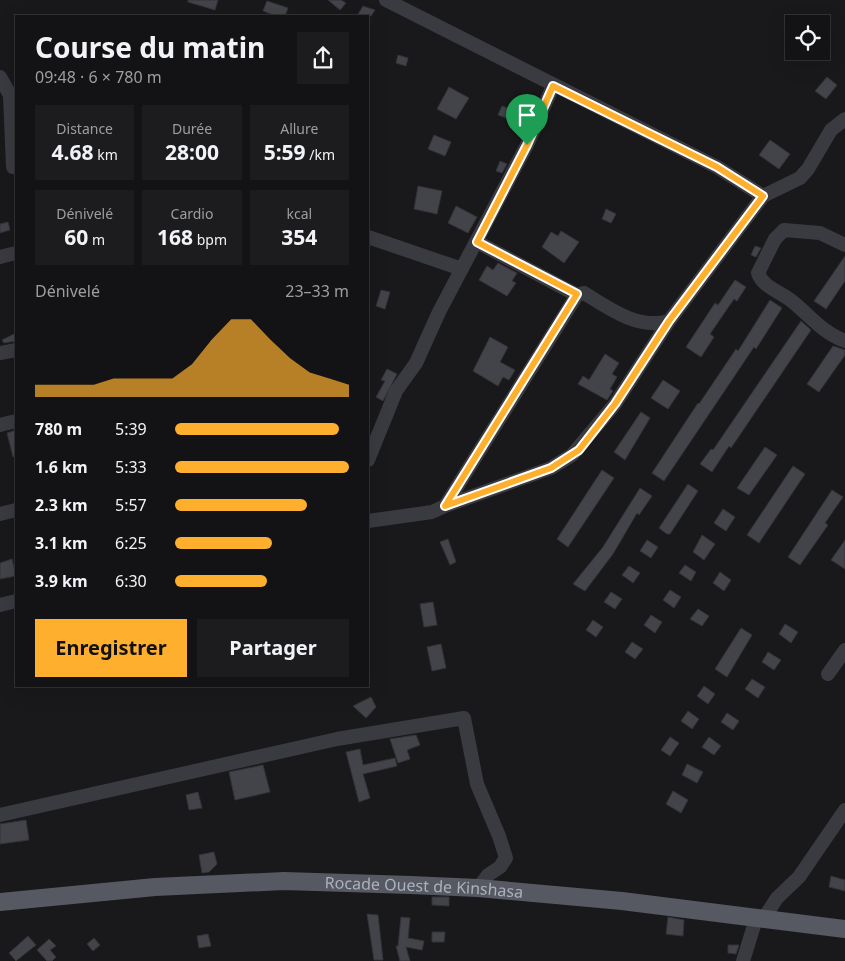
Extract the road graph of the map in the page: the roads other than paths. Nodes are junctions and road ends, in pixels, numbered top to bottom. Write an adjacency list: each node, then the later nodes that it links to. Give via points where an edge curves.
1 (386, 0): 3 (street)
2 (0, 77): 5 (street, via 10,95)
3 (553, 86): 6 (street, via 717,167); 8 (street)
4 (845, 119): 6 (street, via 830,130 800,178)
5 (10, 167)
6 (763, 196): 14 (street)
7 (369, 237): 12 (street)
8 (477, 242): 12 (street); 13 (street)
9 (845, 245): 15 (street, via 820,233 784,230 775,239 758,273 760,280 792,301 817,324)
10 (15, 253): 11 (street)
11 (0, 257)
12 (462, 269): 20 (street, via 416,363 396,391)
13 (577, 294): 14 (street, via 584,293 640,323); 21 (street)
14 (669, 321): 21 (street, via 615,404 572,455 551,468)
15 (845, 341)
16 (15, 350): 17 (street)
17 (0, 353)
18 (15, 421): 19 (street)
19 (0, 424)
20 (369, 458)
21 (445, 506): 24 (street, via 432,512)
22 (15, 510): 23 (street)
23 (0, 514)
24 (369, 522)
25 (15, 601): 26 (street)
26 (0, 605)
27 (845, 650): 28 (street)
28 (828, 674)
29 (845, 810): 33 (street, via 799,877)
30 (0, 815): 31 (street, via 337,739 464,718 478,784 506,858)
31 (478, 888): 32 (main road, Rocade Ouest de Kinshasa, via 284,881 155,887); 33 (main road, Rocade Ouest de Kinshasa, via 622,901)
32 (0, 902)
33 (760, 919): 34 (main road, Rocade Ouest de Kinshasa); 35 (street)
34 (845, 929)
35 (743, 961)

